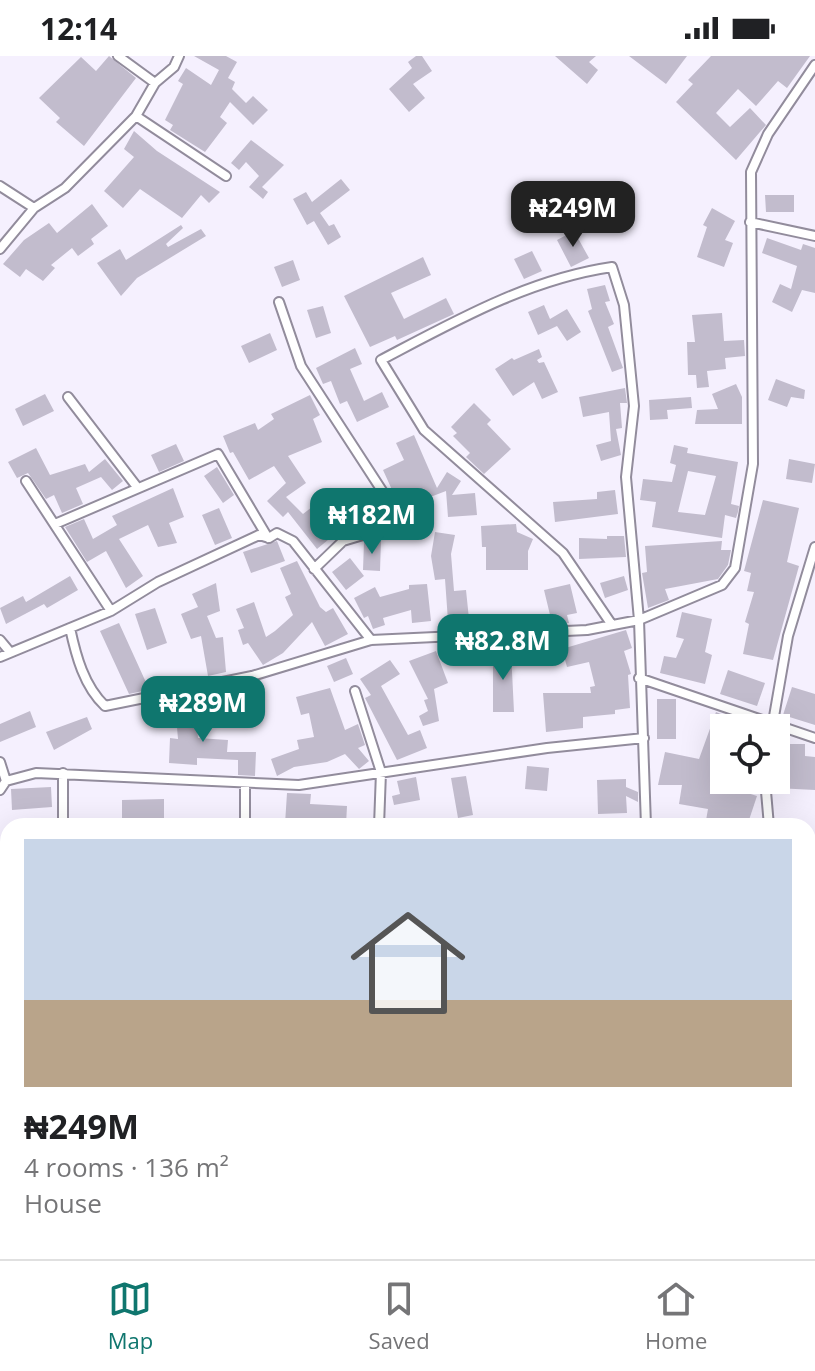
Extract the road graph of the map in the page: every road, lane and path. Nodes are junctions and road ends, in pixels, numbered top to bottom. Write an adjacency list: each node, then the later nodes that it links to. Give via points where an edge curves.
1 (118, 56): 4 (street)
2 (179, 56): 4 (street)
3 (815, 65): 9 (street, via 768,134 751,172)
4 (155, 83): 5 (street)
5 (136, 116): 6 (street); 8 (street, via 65,188)
6 (226, 176)
7 (0, 186): 8 (street)
8 (34, 208): 11 (street)
9 (750, 222): 10 (street); 21 (street, via 753,464 735,568 706,594)
10 (815, 236)
11 (0, 249)
12 (279, 302): 19 (street, via 301,366 403,523 343,541)
13 (68, 397): 15 (street)
14 (26, 481): 16 (street)
15 (137, 487): 16 (street); 17 (street, via 218,454)
16 (55, 524): 20 (street)
17 (269, 538): 19 (street, via 277,533 293,541); 20 (street, via 259,535 158,582)
18 (815, 547): 31 (street, via 788,636)
19 (314, 569): 25 (street)
20 (111, 611): 23 (street)
21 (639, 620): 22 (street); 22 (street, via 626,477 634,406 624,305 612,267 571,273 471,312 381,360 424,430 563,553); 28 (street)
22 (612, 625): 25 (street)
23 (70, 628): 25 (street, via 76,656 105,706 252,676); 26 (street)
24 (0, 640): 26 (street)
25 (371, 640)
26 (10, 652): 27 (street)
27 (0, 657)
28 (639, 678): 30 (street); 33 (street)
29 (355, 691): 36 (street)
30 (741, 714)
31 (774, 714)
32 (790, 730): 34 (street)
33 (644, 738): 36 (street); 45 (street)
34 (815, 738)
35 (0, 762): 38 (street)
36 (381, 772): 39 (street, via 299,785); 44 (street)
37 (63, 773): 38 (street); 39 (street); 42 (street)
38 (6, 781): 40 (street)
39 (245, 783): 43 (street)
40 (0, 790)
41 (766, 794): 46 (street)
42 (63, 818)
43 (245, 818)
44 (379, 818)
45 (646, 818)
46 (768, 818)

